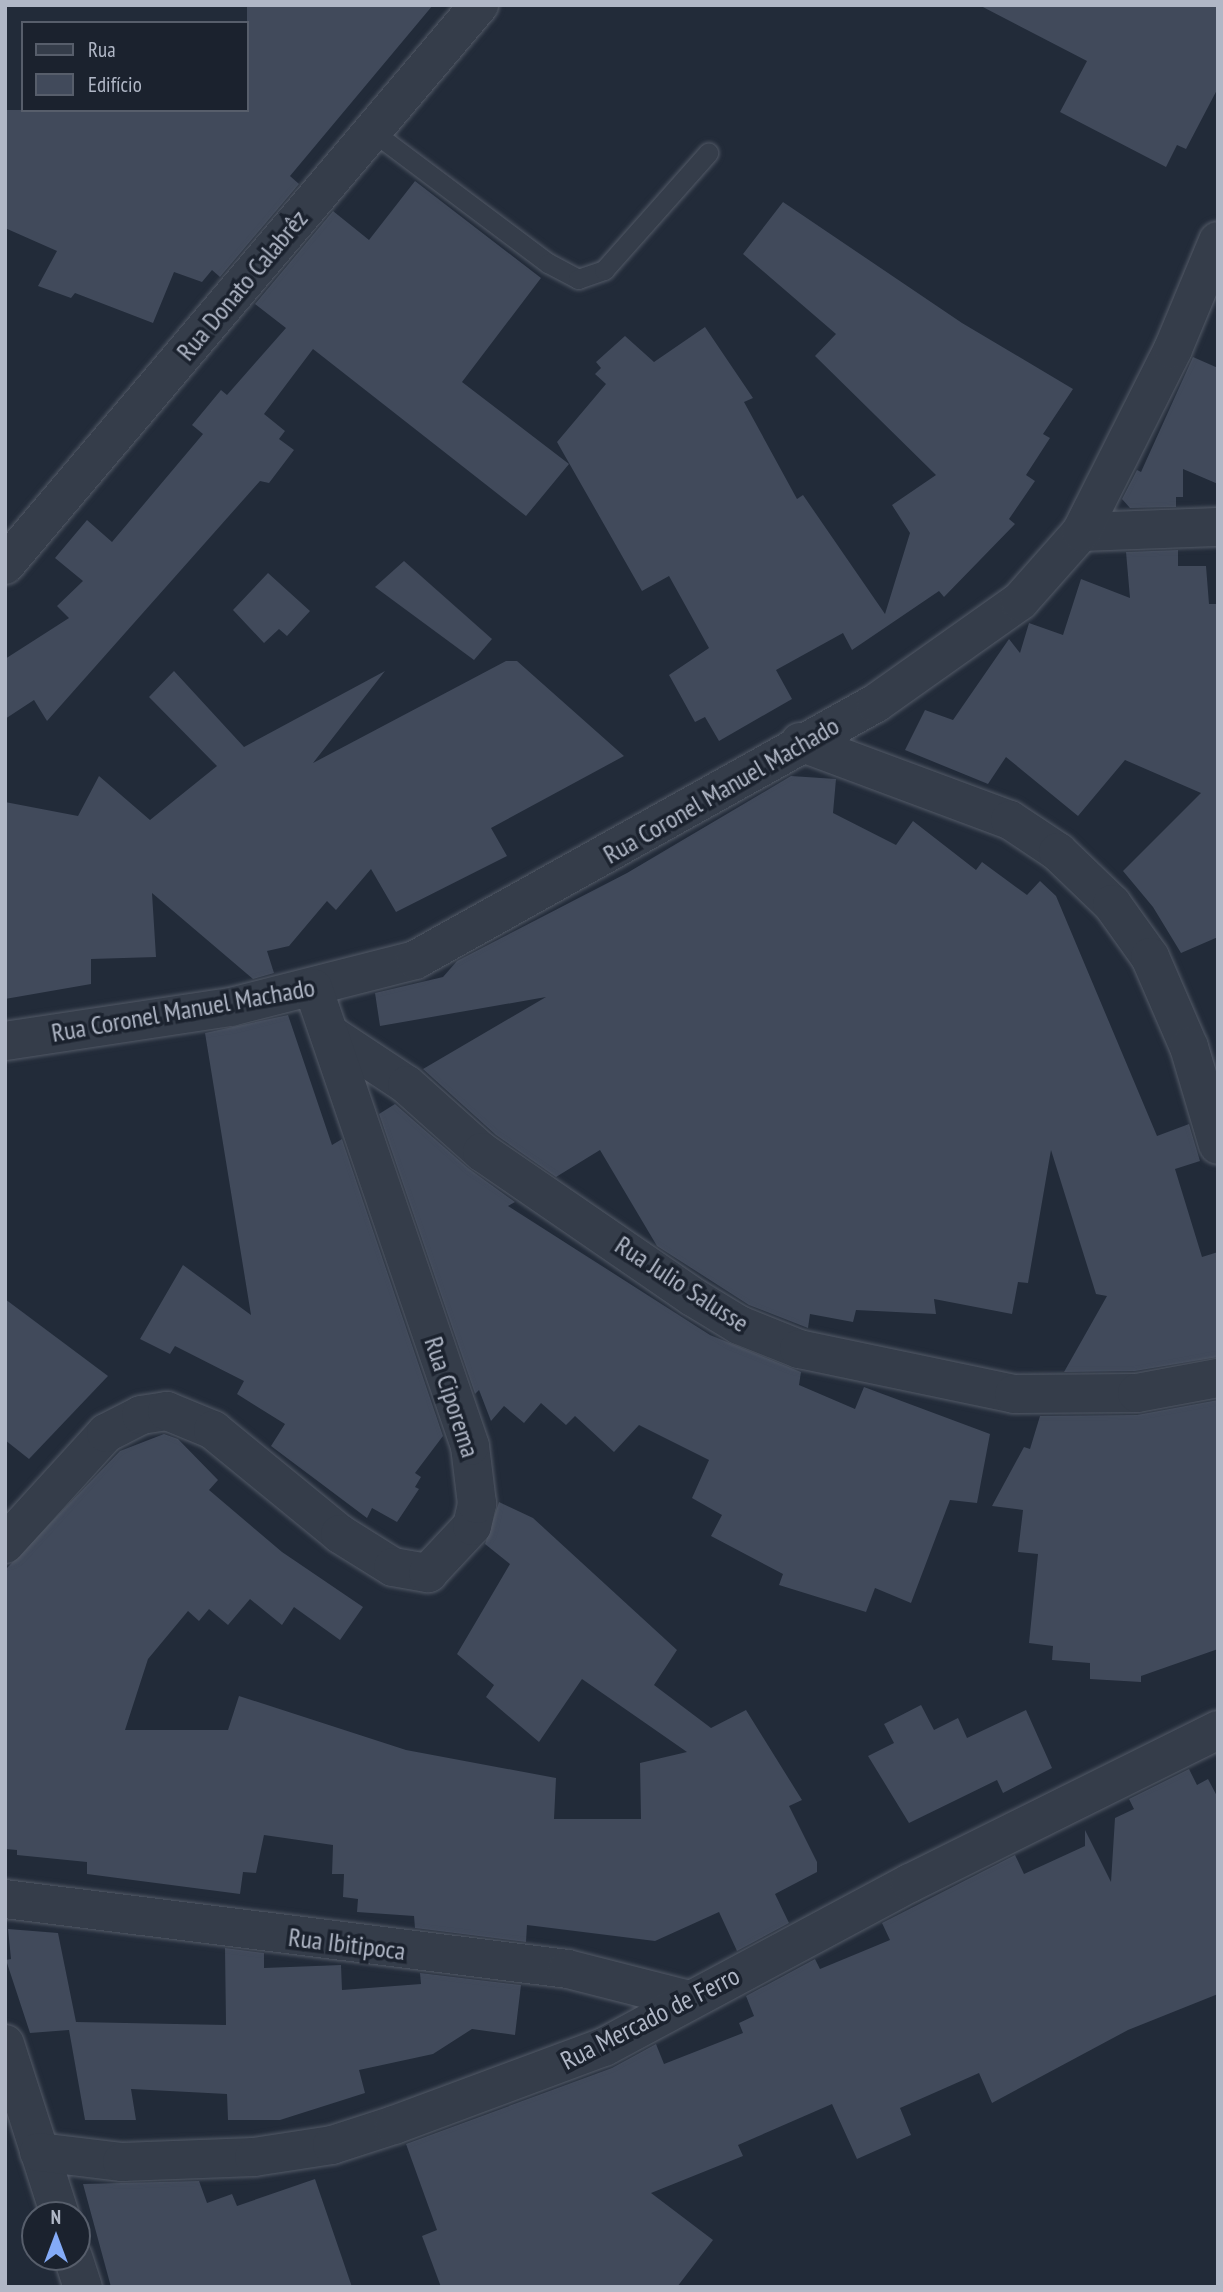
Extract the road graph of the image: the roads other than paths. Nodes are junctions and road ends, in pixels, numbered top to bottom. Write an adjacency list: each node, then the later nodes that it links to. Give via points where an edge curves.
1 (479, 5): 2 (street, Rua Donato Calabrêz)
2 (372, 131): 3 (lane, via 548,263 578,279 604,271); 7 (street, Rua Donato Calabrêz)
3 (708, 153)
4 (1218, 241): 6 (street, Rua Coronel Manuel Machado, via 1173,348)
5 (1218, 527): 6 (street)
6 (1081, 532): 8 (street, Rua Coronel Manuel Machado, via 1020,601 980,634 876,703)
7 (5, 565)
8 (800, 742): 9 (street, Rua Coronel Manuel Machado, via 582,870 415,960); 12 (street, via 1010,820 1067,861 1112,904 1150,957 1189,1047)
9 (313, 988): 10 (street, Rua Ciporema); 11 (street, Rua Coronel Manuel Machado, via 231,1007)
10 (330, 1034): 13 (street, Rua Julio Salusse, via 407,1085 482,1152 693,1297 739,1325 799,1349 1014,1394 1137,1393); 14 (street, Rua Ciporema, via 470,1446 477,1504 472,1526 428,1573 393,1567 350,1542 213,1430 167,1411 141,1415 106,1433)
11 (5, 1041)
12 (1218, 1145)
13 (1218, 1378)
14 (5, 1544)
15 (1218, 1730): 17 (street, Rua Mercado de Ferro, via 1128,1771)
16 (5, 1899): 17 (street, Rua Ibitipoca, via 568,1969)
17 (686, 1999): 19 (street, Rua Mercado de Ferro, via 604,2048 332,2145 190,2161 122,2162)
18 (5, 2044): 19 (street)
19 (39, 2152): 20 (street)
20 (55, 2201)

